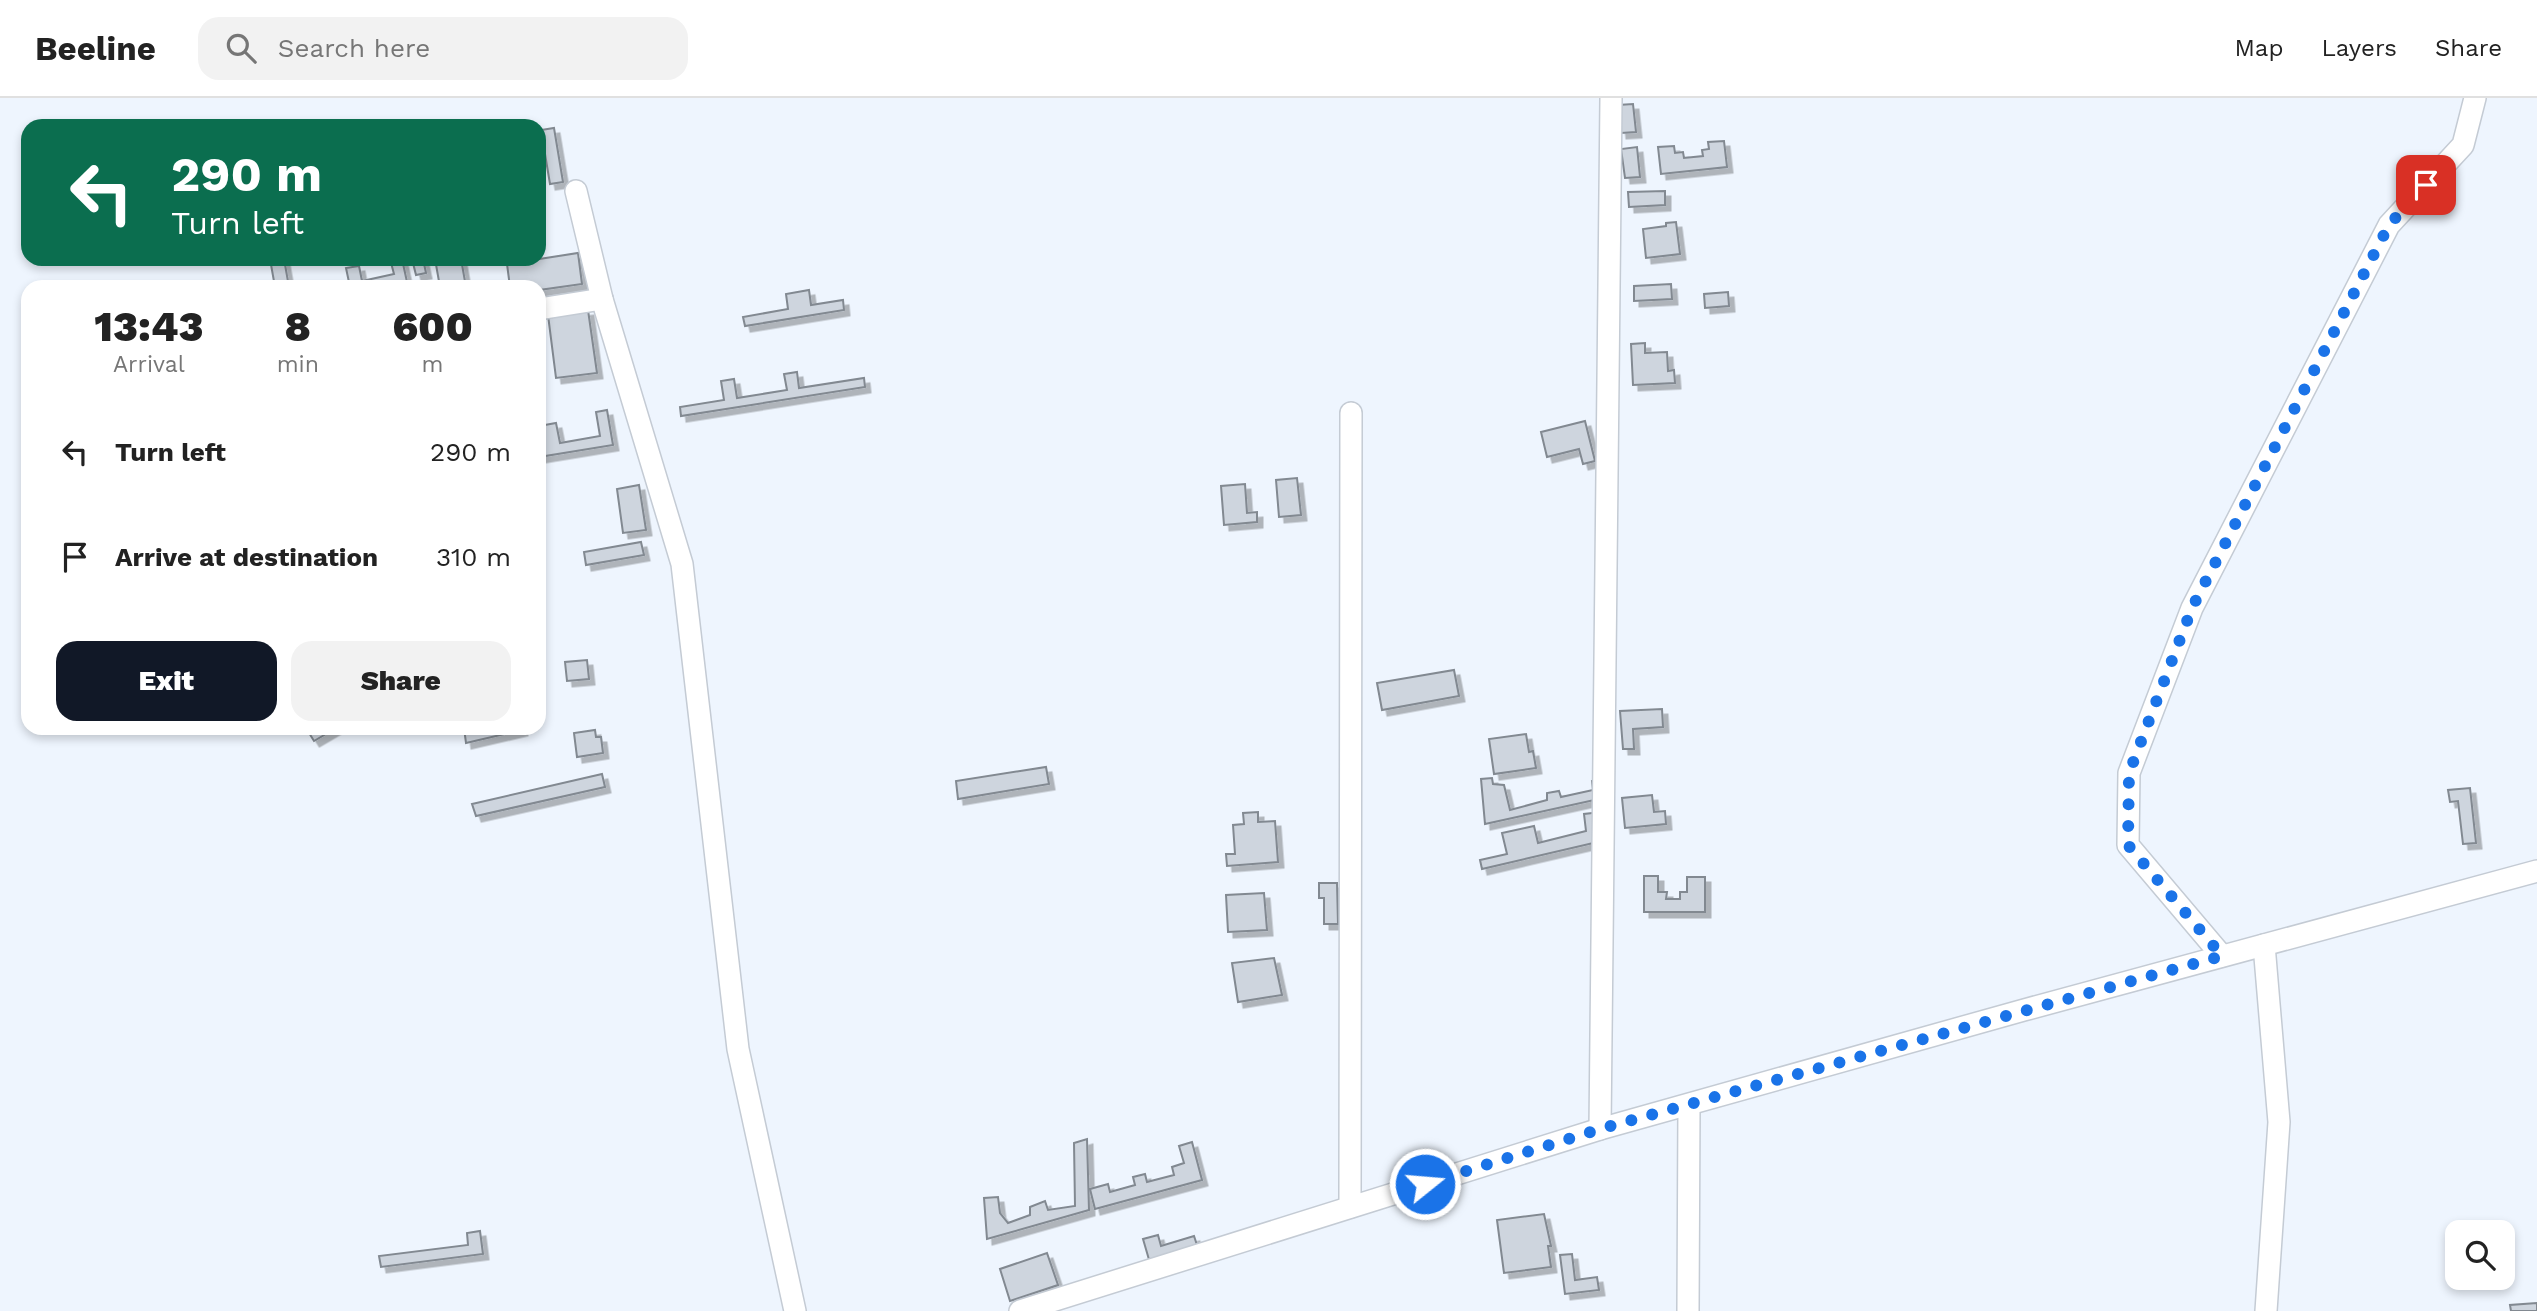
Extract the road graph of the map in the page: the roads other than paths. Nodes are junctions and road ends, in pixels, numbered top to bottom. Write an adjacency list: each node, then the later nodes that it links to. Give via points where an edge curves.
1 (2475, 98): 9 (street, via 2463,145 2389,225 2192,608 2129,773 2128,845)
2 (1611, 99): 11 (street)
3 (576, 191): 4 (street)
4 (602, 299): 5 (street); 13 (street, via 681,564 738,1049)
5 (546, 308)
6 (1351, 413): 12 (street)
7 (2537, 871): 8 (street)
8 (2264, 945): 9 (street); 16 (street, via 2279,1122)
9 (2222, 956): 10 (street)
10 (1689, 1105): 11 (street); 15 (street)
11 (1600, 1129): 12 (street)
12 (1350, 1208): 14 (street)
13 (795, 1311)
14 (1020, 1311)
15 (1688, 1311)
16 (2266, 1311)

